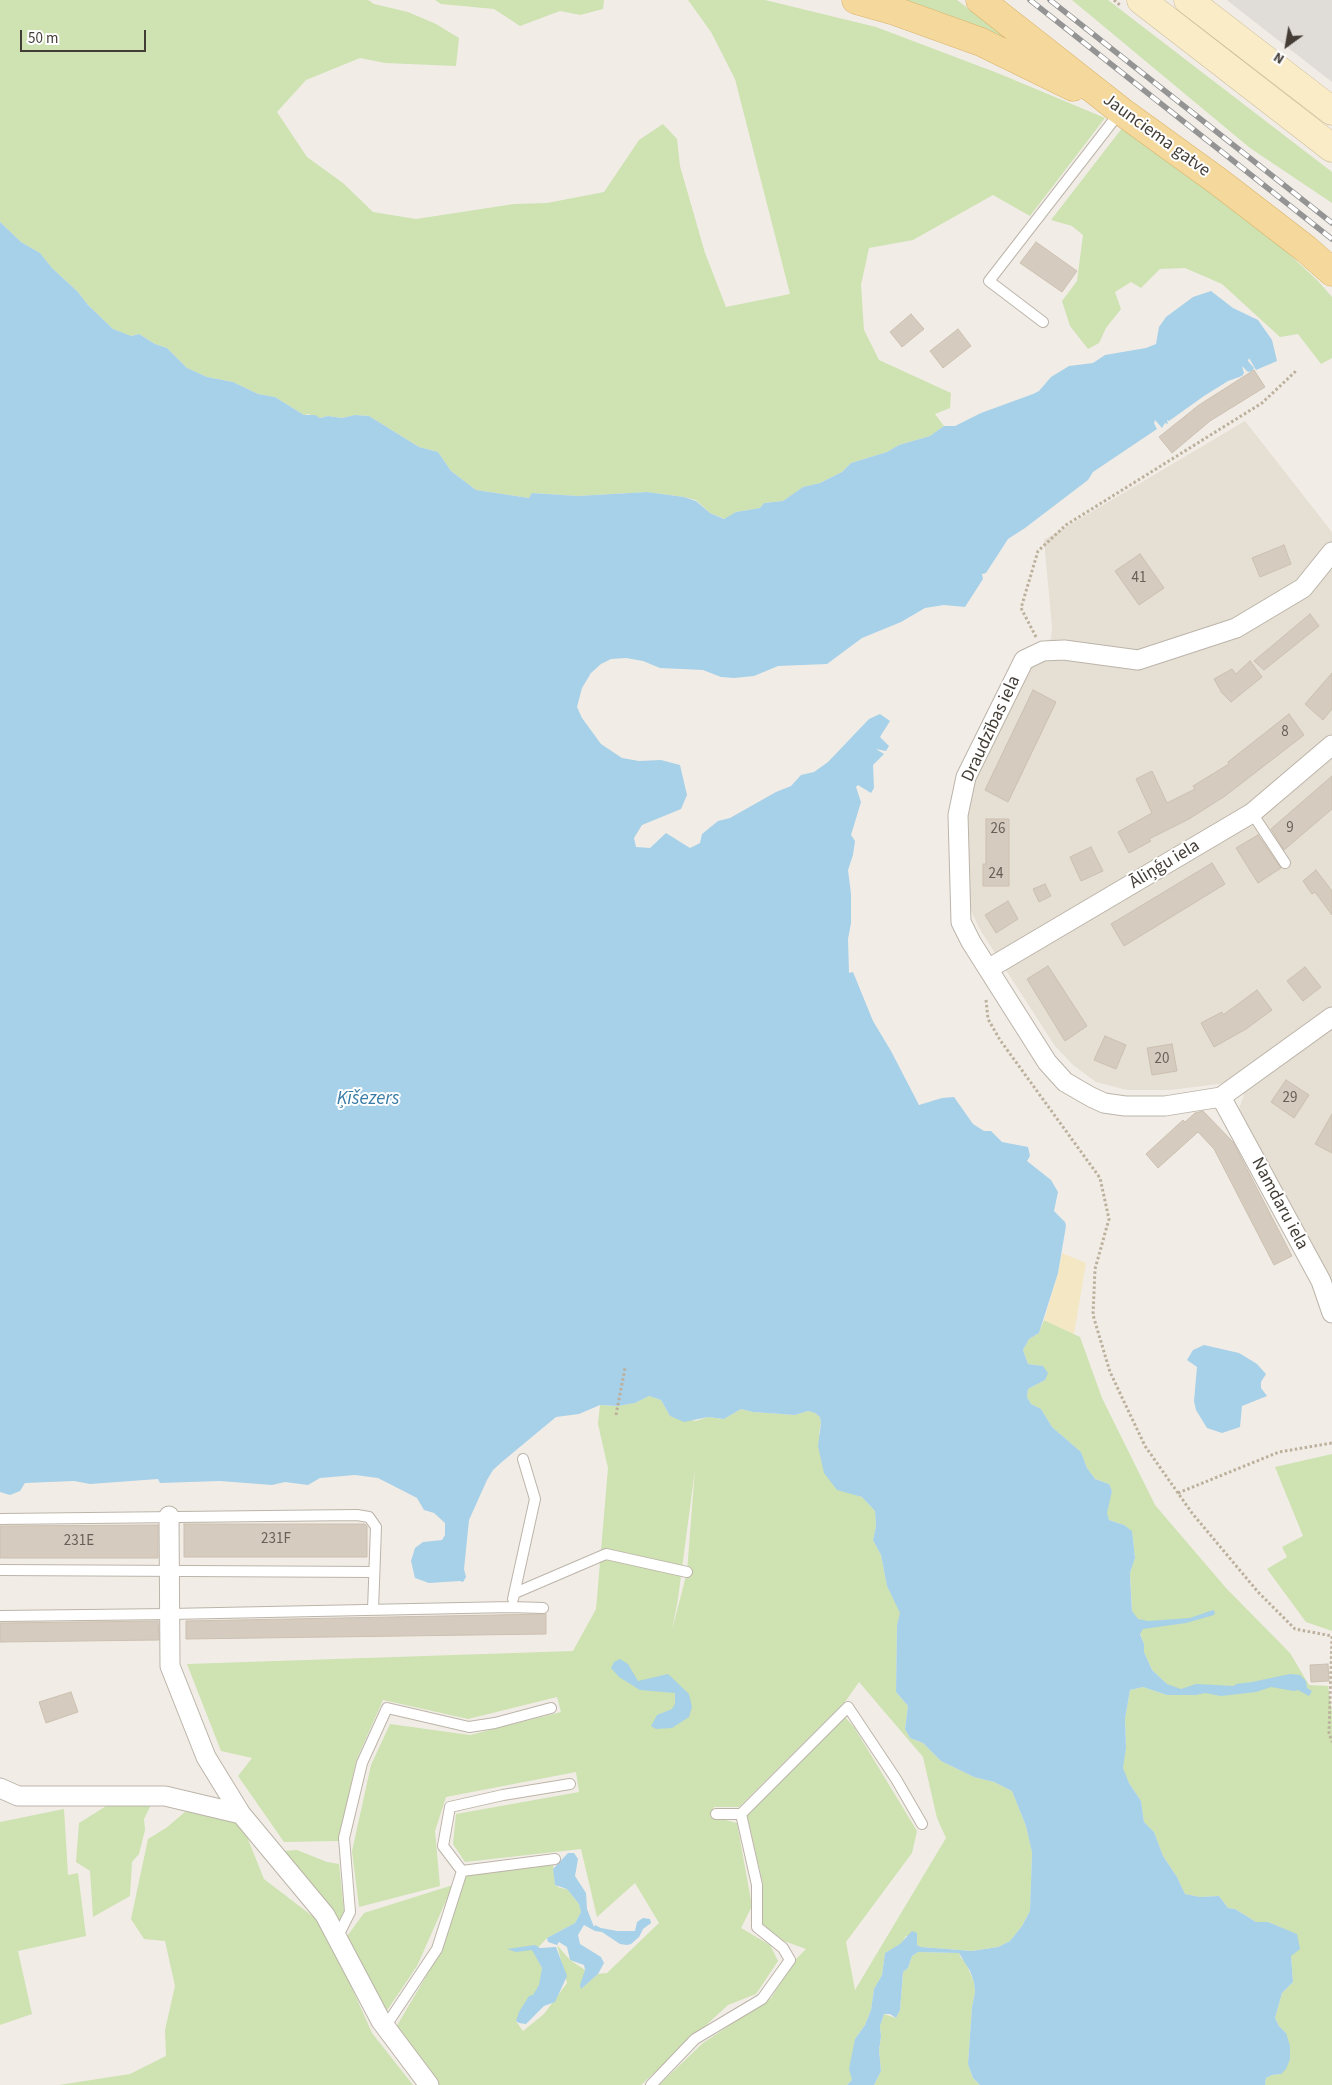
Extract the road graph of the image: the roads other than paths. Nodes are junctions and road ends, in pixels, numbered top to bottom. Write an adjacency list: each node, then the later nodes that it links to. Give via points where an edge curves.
1 (856, 0): 5 (main road, via 981,42)
2 (980, 0): 5 (main road, Jaunciema gatve)
3 (1141, 0): 7 (main road)
4 (1188, 0): 6 (main road)
5 (1121, 111): 8 (main road, Jaunciema gatve, via 1226,187); 9 (lane, via 989,280)
6 (1332, 111)
7 (1332, 148)
8 (1332, 272)
9 (1043, 322)
10 (1332, 552): 14 (street, Draudzības iela, via 1303,588 1236,628 1138,660 1064,650 1044,651 1024,660 966,777 958,815 961,922)
11 (1332, 745): 12 (street, Āliņģu iela)
12 (1252, 813): 13 (lane); 14 (street, Āliņģu iela)
13 (1285, 863)
14 (991, 974): 16 (street, Draudzības iela, via 1047,1062 1065,1082 1091,1097 1125,1106 1165,1106)
15 (1332, 1017): 16 (street, Draudzības iela)
16 (1221, 1097): 17 (street, Namdaru iela, via 1321,1281)
17 (1332, 1313)
18 (523, 1458): 25 (lane, via 535,1499)
19 (169, 1516): 20 (lane); 22 (street); 23 (lane, via 369,1517 376,1527)
20 (0, 1519)
21 (0, 1570): 22 (lane)
22 (170, 1571): 23 (lane); 29 (street)
23 (374, 1572): 28 (lane)
24 (687, 1572): 25 (lane, via 606,1554)
25 (515, 1594): 26 (lane)
26 (511, 1607): 27 (lane); 28 (lane)
27 (543, 1608)
28 (373, 1610): 29 (lane)
29 (170, 1614): 30 (lane); 34 (street, via 170,1666 206,1757)
30 (0, 1616)
31 (551, 1708): 40 (lane, via 469,1727 387,1708 362,1763 344,1838 350,1912)
32 (570, 1784): 39 (lane, via 450,1807 443,1846)
33 (0, 1788): 34 (street, via 18,1796 165,1796)
34 (240, 1814): 40 (street, via 325,1915)
35 (716, 1814): 36 (lane)
36 (740, 1814): 37 (lane, via 848,1707); 43 (lane, via 757,1886 757,1927 783,1948 790,1960 762,1999 695,2039)
37 (922, 1824)
38 (555, 1860): 39 (lane)
39 (462, 1871): 41 (lane, via 437,1949)
40 (337, 1938): 41 (street)
41 (385, 2027): 42 (street)
42 (426, 2084)
43 (651, 2085)

